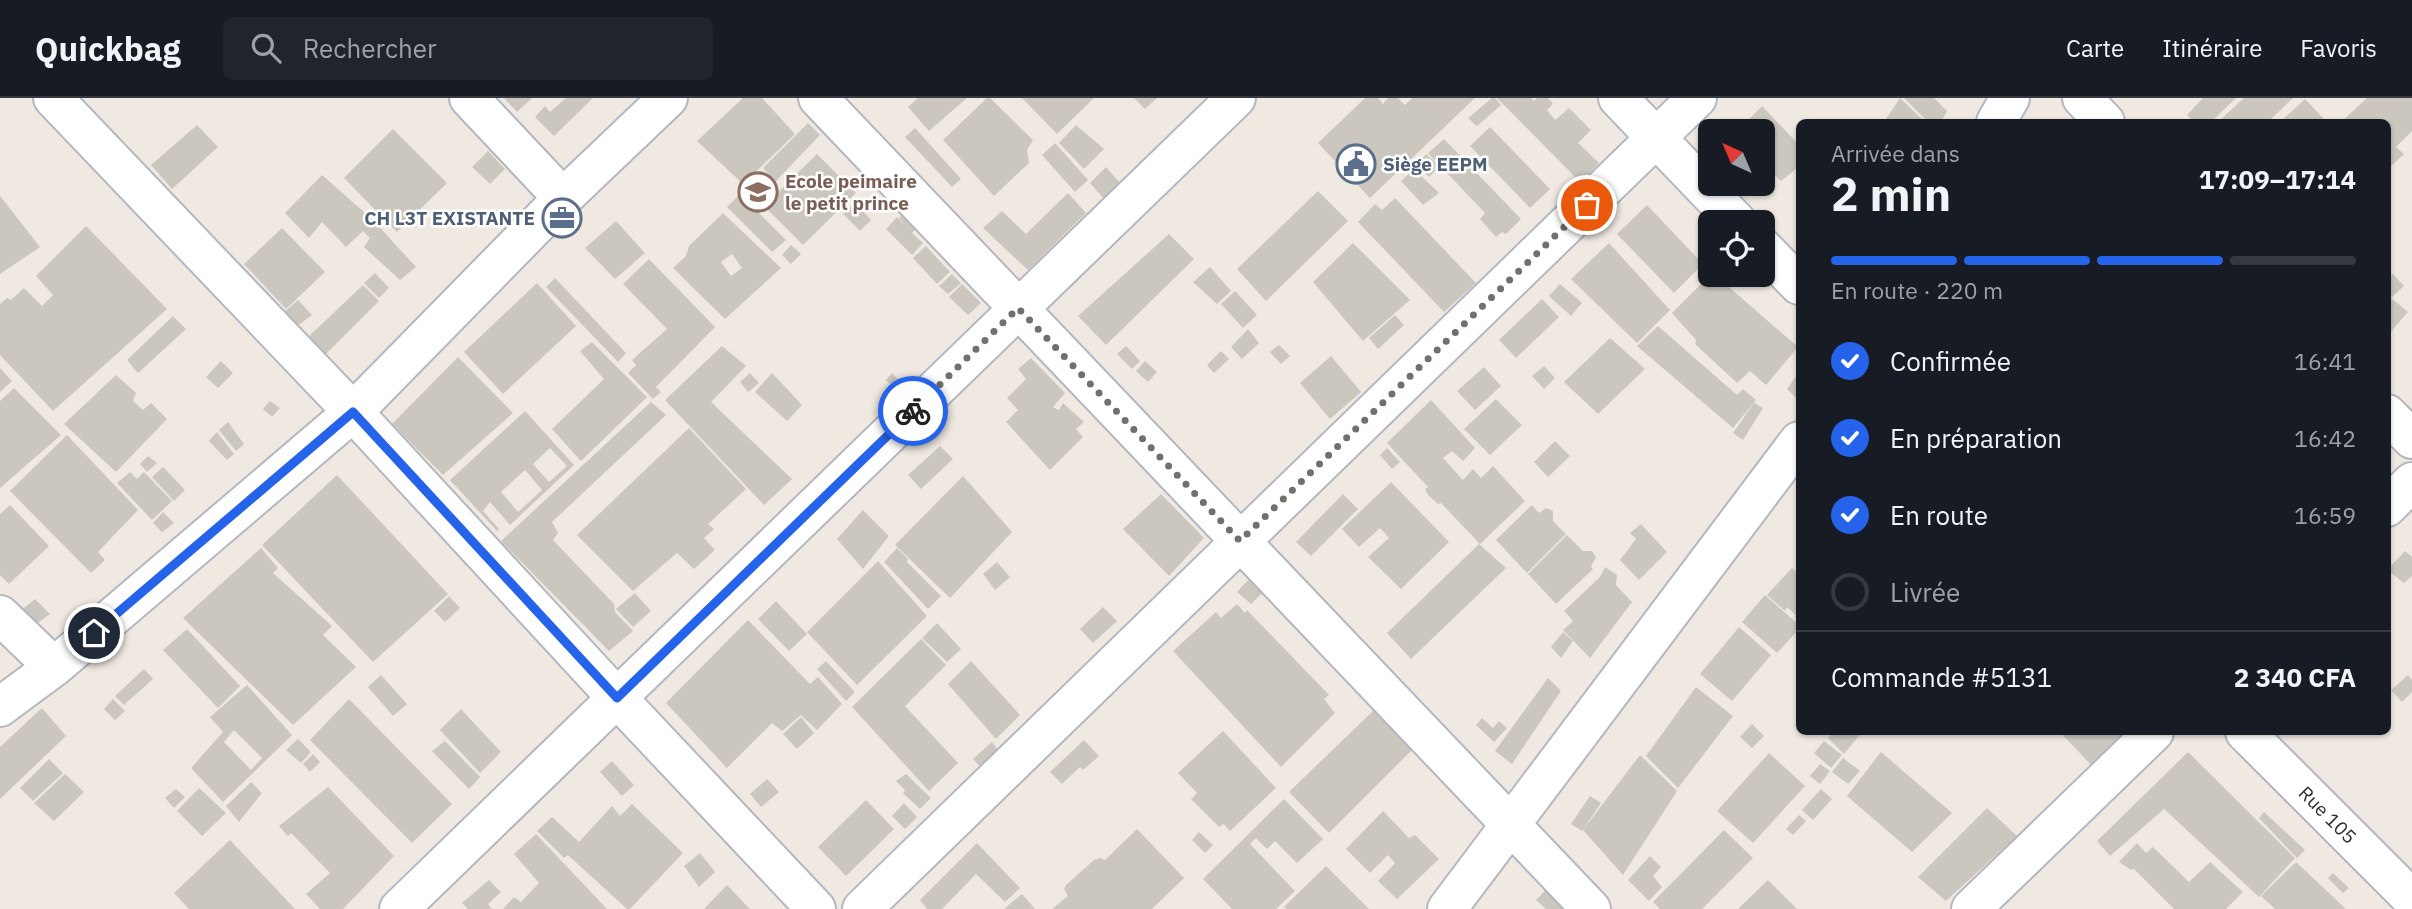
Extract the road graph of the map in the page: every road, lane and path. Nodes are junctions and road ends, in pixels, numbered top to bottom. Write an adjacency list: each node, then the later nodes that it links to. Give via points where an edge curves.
1 (53, 98): 18 (street)
2 (469, 98): 13 (street)
3 (668, 98): 13 (street)
4 (818, 98): 17 (street)
5 (1236, 98): 17 (street)
6 (1618, 98): 12 (street)
7 (1697, 98): 12 (street)
8 (2010, 98): 10 (street)
9 (2082, 98): 11 (street)
10 (1998, 119)
11 (2102, 119)
12 (1655, 139): 14 (street); 24 (street)
13 (563, 198): 18 (street)
14 (1725, 210)
15 (1775, 260): 16 (street)
16 (1796, 282)
17 (1018, 308): 24 (street); 27 (street)
18 (353, 412): 26 (street); 27 (street)
19 (2391, 418): 20 (street)
20 (2412, 439)
21 (1796, 445): 31 (street)
22 (2412, 482): 23 (street)
23 (2391, 503)
24 (1240, 541): 31 (street); 35 (street)
25 (0, 615): 26 (street)
26 (54, 667): 28 (street)
27 (617, 698): 33 (street); 34 (street)
28 (0, 707)
29 (2151, 735): 38 (street)
30 (2248, 735): 32 (street, Rue 105)
31 (1509, 824): 36 (street); 37 (street)
32 (2412, 899)
33 (399, 909)
34 (816, 909)
35 (862, 909)
36 (1447, 909)
37 (1591, 909)
38 (1971, 909)

